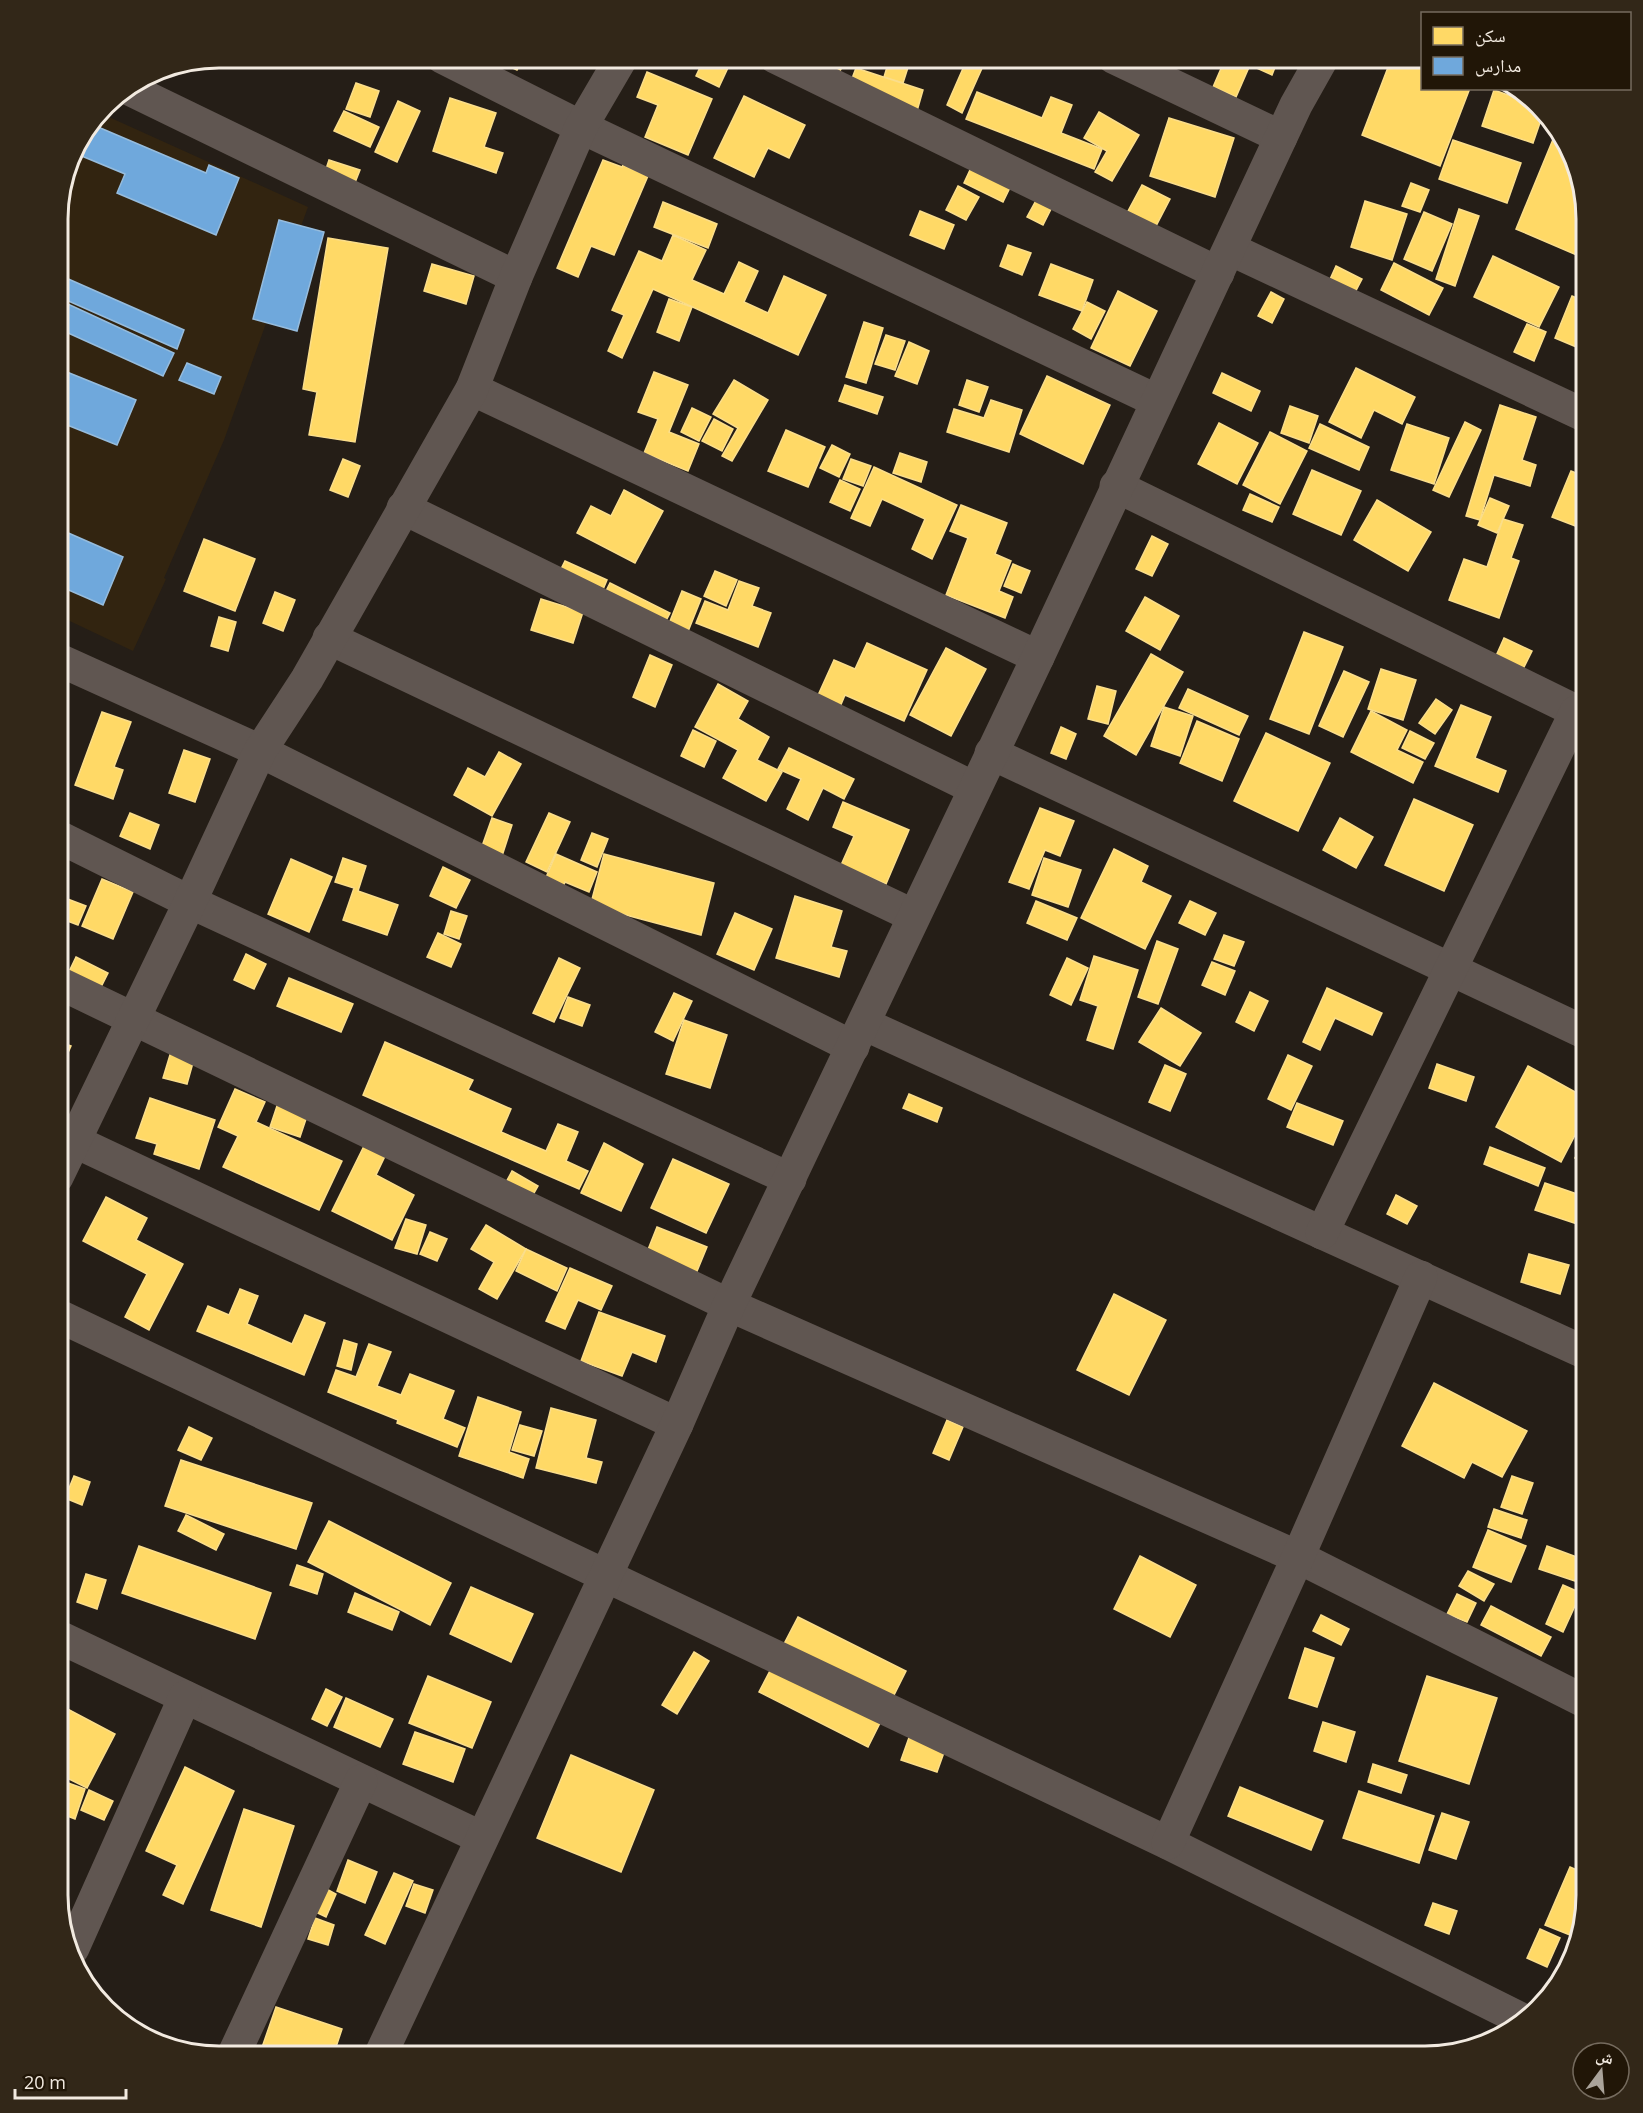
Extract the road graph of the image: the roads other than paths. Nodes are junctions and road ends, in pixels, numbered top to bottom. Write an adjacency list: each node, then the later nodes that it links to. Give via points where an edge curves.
1 (462, 67): 7 (street)
2 (616, 67): 7 (street)
3 (798, 67): 9 (street)
4 (1136, 68): 8 (street)
5 (1317, 68): 8 (street)
6 (136, 93): 10 (street)
7 (581, 127): 10 (street); 12 (street)
8 (1281, 137): 9 (street)
9 (1224, 261): 12 (street); 13 (street)
10 (516, 277): 11 (street)
11 (472, 389): 15 (street); 17 (street)
12 (1157, 401): 14 (street)
13 (1576, 412)
14 (1116, 486): 17 (street); 19 (street)
15 (403, 508): 16 (street); 23 (street)
16 (329, 638): 21 (street); 26 (street)
17 (1038, 657): 22 (street)
18 (68, 664): 21 (street)
19 (1576, 712)
20 (1576, 724): 27 (street)
21 (260, 751): 25 (street); 31 (street)
22 (991, 753): 23 (street); 27 (street)
23 (974, 788): 26 (street)
24 (68, 841): 25 (street)
25 (190, 902): 29 (street); 34 (street)
26 (914, 916): 31 (street)
27 (1451, 970): 30 (street); 35 (street)
28 (68, 987): 29 (street)
29 (133, 1019): 32 (street); 37 (street)
30 (1576, 1028)
31 (858, 1035): 34 (street); 35 (street)
32 (68, 1133)
33 (68, 1138): 40 (street)
34 (790, 1179): 37 (street)
35 (1322, 1233): 36 (street)
36 (1421, 1277): 39 (street); 41 (street)
37 (729, 1305): 40 (street); 41 (street)
38 (68, 1320): 42 (street)
39 (1576, 1348)
40 (677, 1424): 42 (street)
41 (1298, 1557): 45 (street); 48 (street)
42 (606, 1575): 47 (street); 48 (street)
43 (68, 1641): 44 (street)
44 (185, 1697): 46 (street); 49 (street)
45 (1576, 1697)
46 (362, 1781): 47 (street); 51 (street)
47 (482, 1838): 52 (street)
48 (1168, 1843): 50 (street)
49 (76, 1942)
50 (1514, 2016)
51 (238, 2046)
52 (385, 2046)

